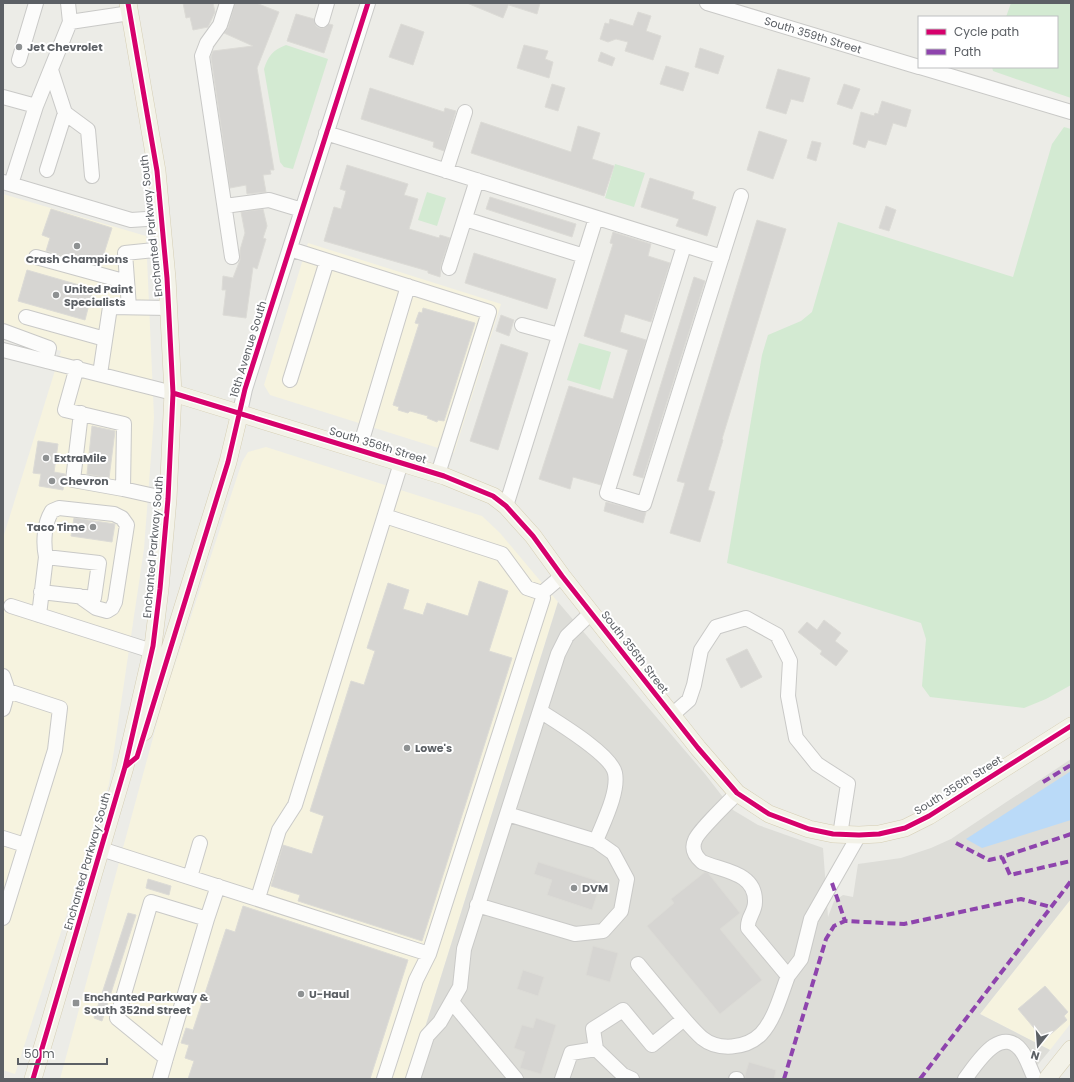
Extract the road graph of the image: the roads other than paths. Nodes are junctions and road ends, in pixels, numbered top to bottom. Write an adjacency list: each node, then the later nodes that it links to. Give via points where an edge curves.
1 (36, 3): 10 (street)
2 (68, 3): 9 (street)
3 (227, 3): 26 (street, via 220,25 207,43 202,56)
4 (327, 3): 8 (street)
5 (368, 3): 19 (street, 16th Avenue South)
6 (707, 3): 11 (street, South 359th Street)
7 (129, 8): 9 (street); 28 (main road, Enchanted Parkway South, via 157,171)
8 (322, 20)
9 (70, 22): 13 (street)
10 (19, 60)
11 (918, 67)
12 (922, 68): 17 (street, South 359th Street)
13 (51, 70): 15 (street); 18 (street)
14 (3, 97): 15 (street)
15 (36, 106): 24 (street)
16 (465, 112): 21 (street)
17 (1071, 112)
18 (65, 113): 20 (street); 22 (street, via 88,130)
19 (326, 133): 21 (street); 27 (street, 16th Avenue South)
20 (47, 170)
21 (446, 171): 23 (street)
22 (92, 176)
23 (477, 180): 29 (street); 30 (street)
24 (7, 183): 28 (street, via 132,220)
25 (741, 196): 36 (street)
26 (225, 206): 27 (street, via 269,200); 37 (street)
27 (302, 210): 33 (street, 16th Avenue South)
28 (161, 218): 32 (main road, Enchanted Parkway South)
29 (596, 218): 31 (street); 34 (street)
30 (465, 219): 34 (street); 39 (street)
31 (684, 246): 36 (street); 36 (street, via 607,493 644,504)
32 (164, 249): 40 (street, via 125,253); 43 (main road, Enchanted Parkway South)
33 (290, 249): 38 (street); 55 (street, 16th Avenue South)
34 (584, 256): 47 (street)
35 (36, 257): 40 (street)
36 (722, 257)
37 (232, 258)
38 (327, 261): 41 (street); 53 (street)
39 (449, 268)
40 (127, 282): 42 (street)
41 (408, 286): 57 (street); 59 (street, via 489,312)
42 (129, 307): 43 (street); 48 (street, via 110,307)
43 (169, 308): 54 (main road, Enchanted Parkway South)
44 (26, 317): 48 (street)
45 (522, 324): 47 (street)
46 (3, 331): 50 (street, via 49,348)
47 (559, 335): 62 (street)
48 (105, 339): 52 (street)
49 (3, 350): 50 (street, South 356th Street)
50 (46, 361): 51 (street, South 356th Street)
51 (77, 367): 52 (street, South 356th Street); 56 (street, via 65,410)
52 (100, 374): 54 (street, South 356th Street)
53 (290, 380)
54 (174, 393): 55 (main road, South 356th Street); 61 (main road, Enchanted Parkway South)
55 (240, 412): 57 (main road, South 356th Street); 79 (main road, 16th Avenue South, via 228,462 137,757)
56 (81, 413): 60 (street, via 124,424); 60 (street, via 73,480)
57 (359, 450): 58 (main road, South 356th Street)
58 (401, 463): 59 (main road, South 356th Street); 63 (street)
59 (438, 474): 62 (main road, South 356th Street, via 478,489)
60 (123, 489): 61 (street)
61 (168, 499): 72 (main road, Enchanted Parkway South)
62 (506, 506): 65 (main road, South 356th Street, via 533,536)
63 (385, 516): 67 (street, via 502,554 526,588); 91 (street, via 295,805 279,830)
64 (46, 556): 66 (street); 68 (street, via 99,563 94,598); 68 (street, via 44,548 47,524 52,511 59,508 114,514 122,518 127,525 112,608 107,611 96,608)
65 (562, 576): 67 (street); 70 (main road, South 356th Street)
66 (42, 592): 68 (street); 71 (street)
67 (542, 593): 95 (street, via 543,598)
68 (79, 596)
69 (11, 606): 71 (street)
70 (591, 613): 76 (street, via 567,636 558,654); 77 (main road, South 356th Street)
71 (39, 615): 72 (street)
72 (152, 651): 79 (main road, Enchanted Parkway South)
73 (3, 676): 74 (street)
74 (8, 691): 75 (street); 87 (street, via 60,708 55,750)
75 (3, 709)
76 (540, 710): 81 (street); 85 (street, via 605,756 615,772 614,793)
77 (672, 714): 80 (main road, South 356th Street); 82 (street, via 690,700 701,650 716,627 746,618 777,635 790,661 788,696 796,738 817,764 848,784)
78 (1071, 726): 83 (main road, South 356th Street, via 929,816 905,828 880,834)
79 (125, 768): 88 (main road, Enchanted Parkway South)
80 (737, 793): 82 (main road, South 356th Street, via 769,814 789,823); 97 (street, via 697,836 693,847 694,853 702,862 740,875 748,882 754,891 756,901 754,912 748,919 748,928)
81 (507, 814): 85 (street); 92 (street)
82 (840, 835): 83 (main road, South 356th Street)
83 (859, 835): 97 (street, via 811,919 802,959)
84 (3, 838): 87 (street)
85 (596, 841): 92 (street, via 613,853 627,879 621,911 604,931 575,934)
86 (200, 843): 89 (street)
87 (26, 845): 93 (street)
88 (101, 849): 89 (street); 103 (main road, Enchanted Parkway South)
89 (190, 877): 90 (street)
90 (218, 886): 91 (street); 94 (street)
91 (258, 898): 95 (street)
92 (477, 906): 98 (street, via 464,949 460,987)
93 (3, 918)
94 (207, 919): 102 (street); 102 (street, via 151,902 117,1018)
95 (429, 954): 105 (street, via 416,980)
96 (638, 964): 99 (street)
97 (788, 976): 99 (street, via 770,1021 760,1034 748,1043 732,1047 717,1045 703,1039)
98 (452, 1002): 106 (street, via 440,1022 427,1036); 107 (street)
99 (684, 1019): 100 (street, via 652,1045 623,1010 593,1029)
100 (596, 1049): 108 (street, via 571,1053); 109 (street, via 623,1075)
101 (1071, 1049): 112 (main road)
102 (166, 1058): 104 (street)
103 (33, 1079)
104 (160, 1079)
105 (384, 1079)
106 (413, 1079)
107 (516, 1079)
108 (562, 1079)
109 (632, 1079)
110 (965, 1079): 111 (street, via 987,1051 995,1044 1007,1042 1014,1044 1024,1054)
111 (1035, 1079)
112 (1047, 1079)

